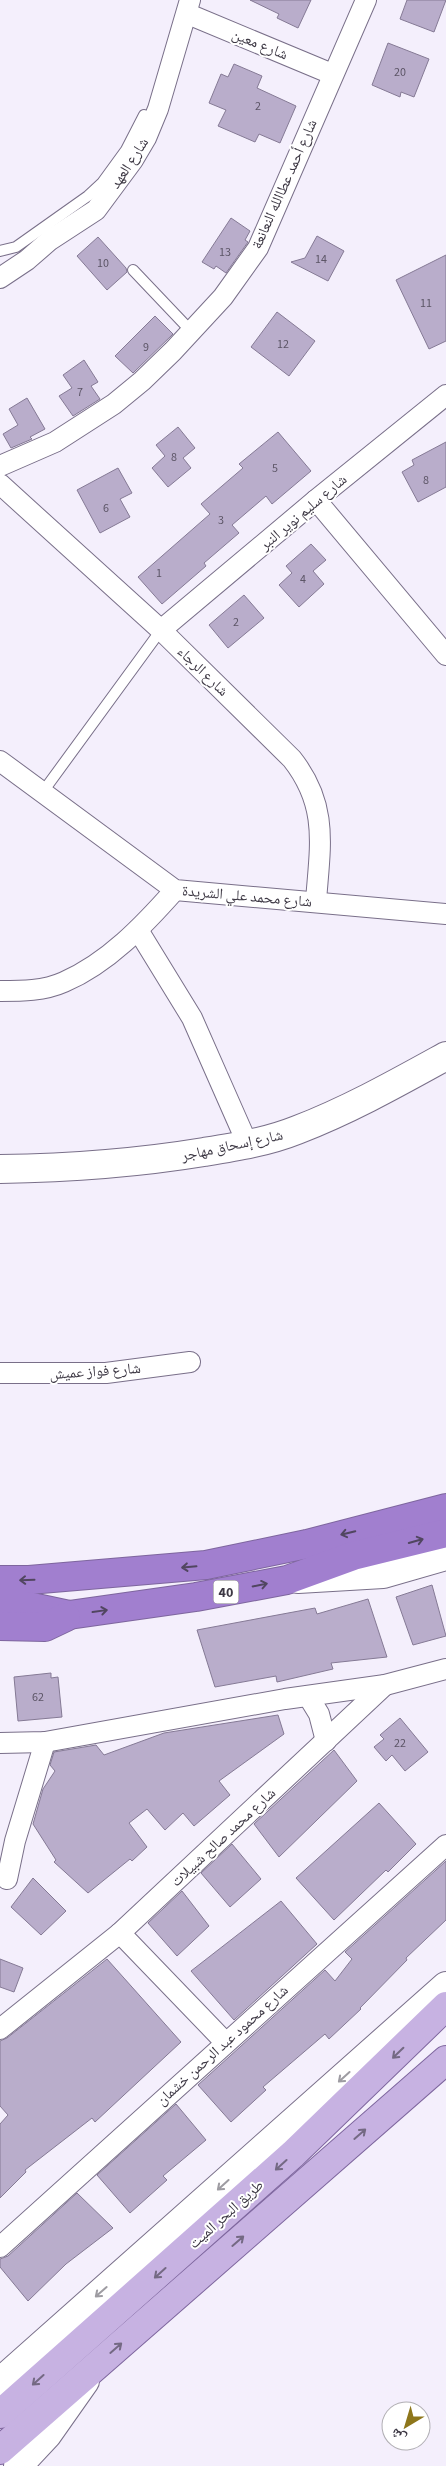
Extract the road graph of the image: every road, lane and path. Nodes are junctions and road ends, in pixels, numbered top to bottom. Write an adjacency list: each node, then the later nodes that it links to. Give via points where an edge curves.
1 (366, 0): 3 (street, شارع أحمد عطاالله النعانعة)
2 (189, 7): 3 (street, شارع معين); 5 (street, شارع العهد, via 146,138 96,210)
3 (332, 74): 9 (street, شارع أحمد عطاالله النعانعة, via 258,248 223,297)
4 (144, 115): 5 (lane, via 126,150)
5 (69, 220): 6 (lane, via 16,247); 8 (street, شارع العهد, via 27,260)
6 (0, 251)
7 (133, 270): 9 (lane)
8 (0, 278)
9 (190, 330): 11 (street, شارع أحمد عطاالله النعانعة, via 142,382 114,404 55,442)
10 (446, 395): 13 (street, شارع سليم نوير النبر)
11 (0, 466)
12 (0, 484): 14 (street, شارع الرجاء)
13 (316, 500): 14 (street, شارع سليم نوير النبر); 15 (street)
14 (162, 630): 17 (lane); 19 (street, شارع الرجاء, via 292,758 304,774 314,794 320,818)
15 (446, 655)
16 (2, 766): 17 (street, شارع محمد علي الشريدة)
17 (42, 793): 18 (street, شارع محمد علي الشريدة)
18 (175, 890): 19 (street, شارع محمد علي الشريدة); 21 (street)
19 (316, 901): 20 (street, شارع محمد علي الشريدة)
20 (446, 914)
21 (138, 930): 22 (street, via 102,960 64,982 32,991); 24 (street, via 192,1018)
22 (0, 991)
23 (446, 1056): 24 (street, شارع إسحاق مهاجر, via 366,1100 296,1131)
24 (248, 1145): 25 (street, شارع إسحاق مهاجر, via 173,1157)
25 (0, 1169)
26 (190, 1362): 27 (street, شارع فواز عميش, via 106,1373)
27 (0, 1373)
28 (446, 1508): 31 (highway, 40, one-way to 31, via 307,1544 206,1565)
29 (446, 1533): 32 (highway, 40, one-way to 29, via 353,1556)
30 (446, 1556): 32 (street, via 383,1574)
31 (0, 1580)
32 (287, 1580): 34 (highway, 40, one-way to 32)
33 (0, 1606): 34 (highway, 40, via 27,1606)
34 (69, 1615): 35 (highway, via 45,1627)
35 (0, 1626)
36 (446, 1669): 37 (street)
37 (385, 1685): 38 (street); 39 (street, شارع محمد صالح شبيلات)
38 (308, 1696): 39 (street, via 319,1714); 40 (street)
39 (326, 1740): 44 (street, شارع محمد صالح شبيلات)
40 (45, 1742): 41 (street); 43 (street)
41 (0, 1743)
42 (446, 1845): 48 (street, شارع محمود عبد الرحمن خشمان)
43 (6, 1880)
44 (120, 1933): 47 (street, شارع محمد صالح شبيلات); 48 (street)
45 (446, 1986): 52 (street, one-way to 52)
46 (446, 2006): 53 (main road, طريق البحر الميت, one-way to 53, via 294,2154)
47 (2, 2024)
48 (225, 2042): 50 (street, شارع محمود عبد الرحمن خشمان)
49 (446, 2060): 51 (main road, one-way to 49)
50 (0, 2247)
51 (92, 2369): 54 (main road); 55 (street, via 63,2414)
52 (5, 2374)
53 (0, 2414)
54 (0, 2450)
55 (18, 2466)

